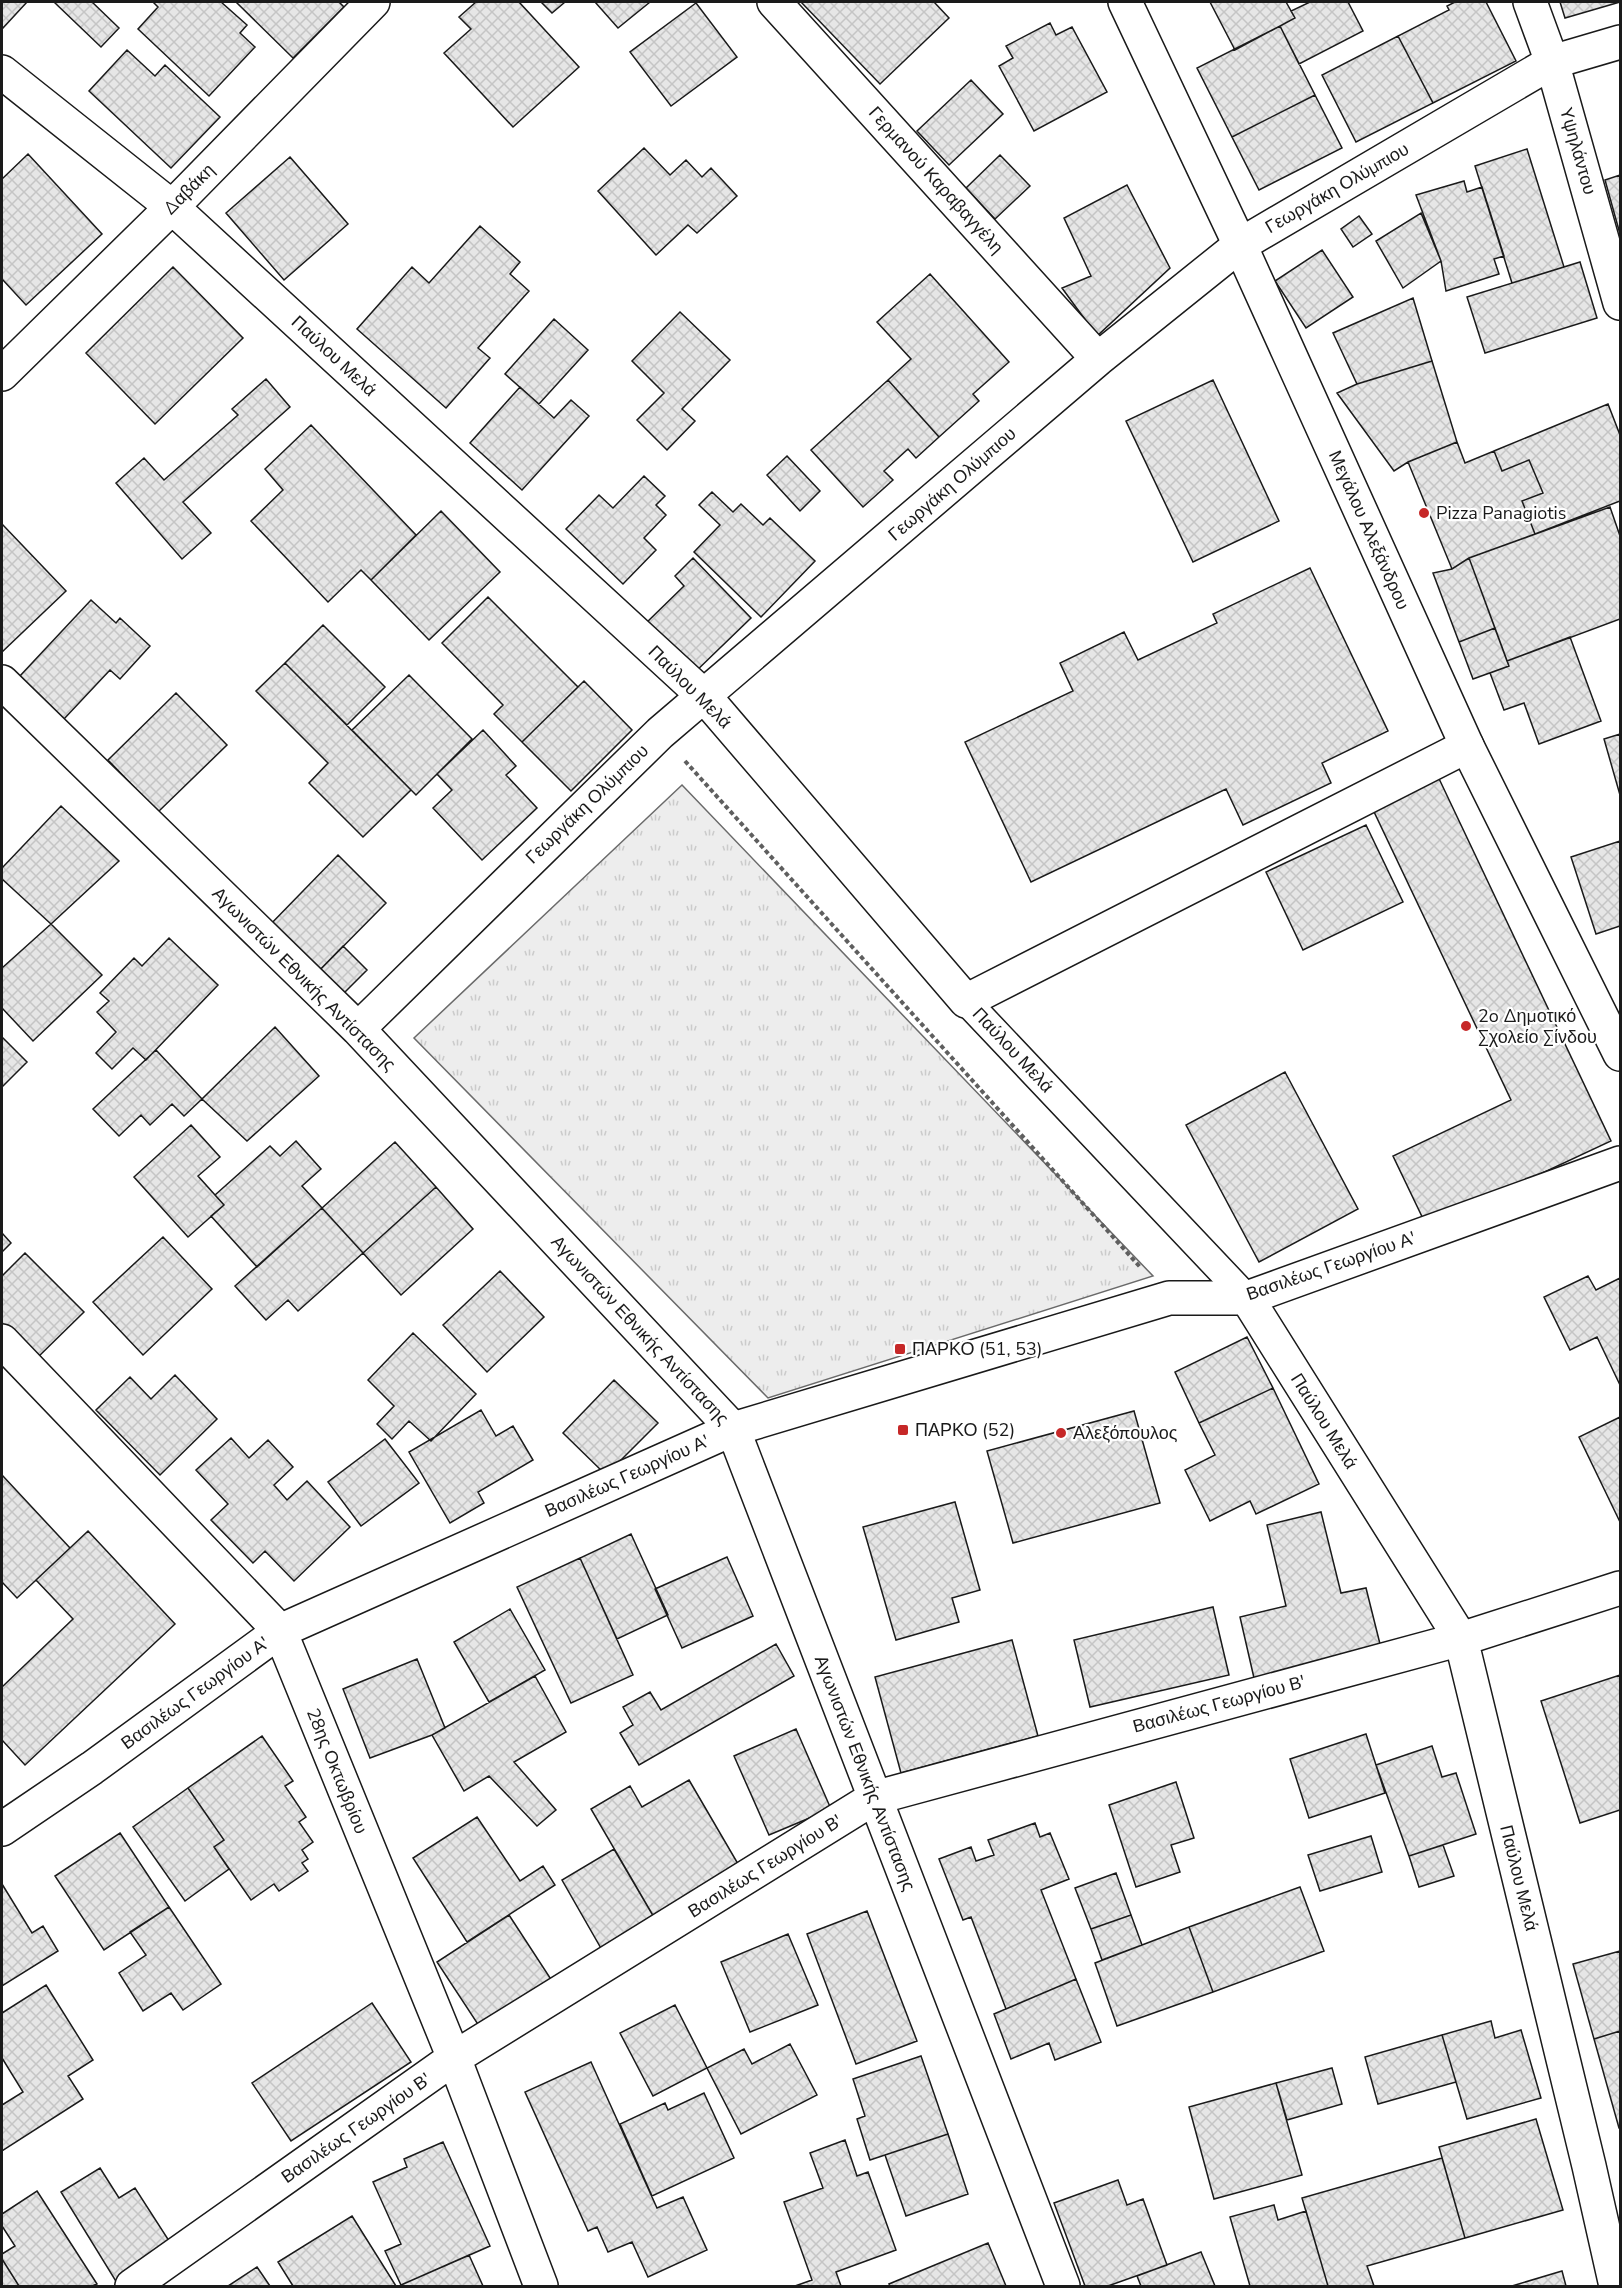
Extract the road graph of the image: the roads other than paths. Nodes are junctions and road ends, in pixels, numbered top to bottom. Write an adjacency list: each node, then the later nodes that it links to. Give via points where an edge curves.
1 (373, 2): 8 (street, Δαβάκη)
2 (774, 2): 11 (street, Γερμανού Καραβαγγέλη)
3 (1125, 2): 9 (street, Μεγάλου Αλεξάνδρου)
4 (1530, 2): 6 (street, Υψηλάντου)
5 (1620, 42): 6 (street, Γεωργάκη Ολύμπιου)
6 (1552, 62): 9 (street, Γεωργάκη Ολύμπιου); 10 (street, Υψηλάντου)
7 (2, 72): 8 (street, Παύλου Μελά)
8 (172, 207): 12 (street, Δαβάκη); 14 (street, Παύλου Μελά)
9 (1240, 245): 11 (street, Γεωργάκη Ολύμπιου); 15 (street, Μεγάλου Αλεξάνδρου)
10 (1620, 303)
11 (1098, 359): 14 (street, Γεωργάκη Ολύμπιου)
12 (2, 374)
13 (2, 682): 17 (street, Αγωνιστών Εθνικής Αντίστασης)
14 (705, 697): 16 (street, Παύλου Μελά); 17 (street, Γεωργάκη Ολύμπιου, via 660,733)
15 (1467, 746): 16 (street); 18 (street, Μεγάλου Αλεξάνδρου)
16 (966, 1001): 20 (street, Παύλου Μελά)
17 (358, 1029): 22 (street, Αγωνιστών Εθνικής Αντίστασης)
18 (1620, 1054)
19 (1620, 1163): 20 (street, Βασιλέως Γεωργίου Α')
20 (1247, 1298): 22 (street, Βασιλέως Γεωργίου Α', via 1169,1298); 25 (street, Παύλου Μελά)
21 (2, 1341): 24 (street, 28ης Οκτωβρίου)
22 (733, 1428): 24 (street, Βασιλέως Γεωργίου Α'); 26 (street, Αγωνιστών Εθνικής Αντίστασης)
23 (1620, 1588): 25 (street, Βασιλέως Γεωργίου Β')
24 (280, 1631): 27 (street, Βασιλέως Γεωργίου Α'); 28 (street, 28ης Οκτωβρίου)
25 (1461, 1639): 26 (street, Βασιλέως Γεωργίου Β'); 32 (street, Παύλου Μελά)
26 (874, 1798): 28 (street, Βασιλέως Γεωργίου Β'); 31 (street, Αγωνιστών Εθνικής Αντίστασης)
27 (2, 1829)
28 (454, 2058): 29 (street, Βασιλέως Γεωργίου Β'); 30 (street, 28ης Οκτωβρίου)
29 (132, 2286)
30 (541, 2286)
31 (1063, 2286)
32 (1616, 2286)

